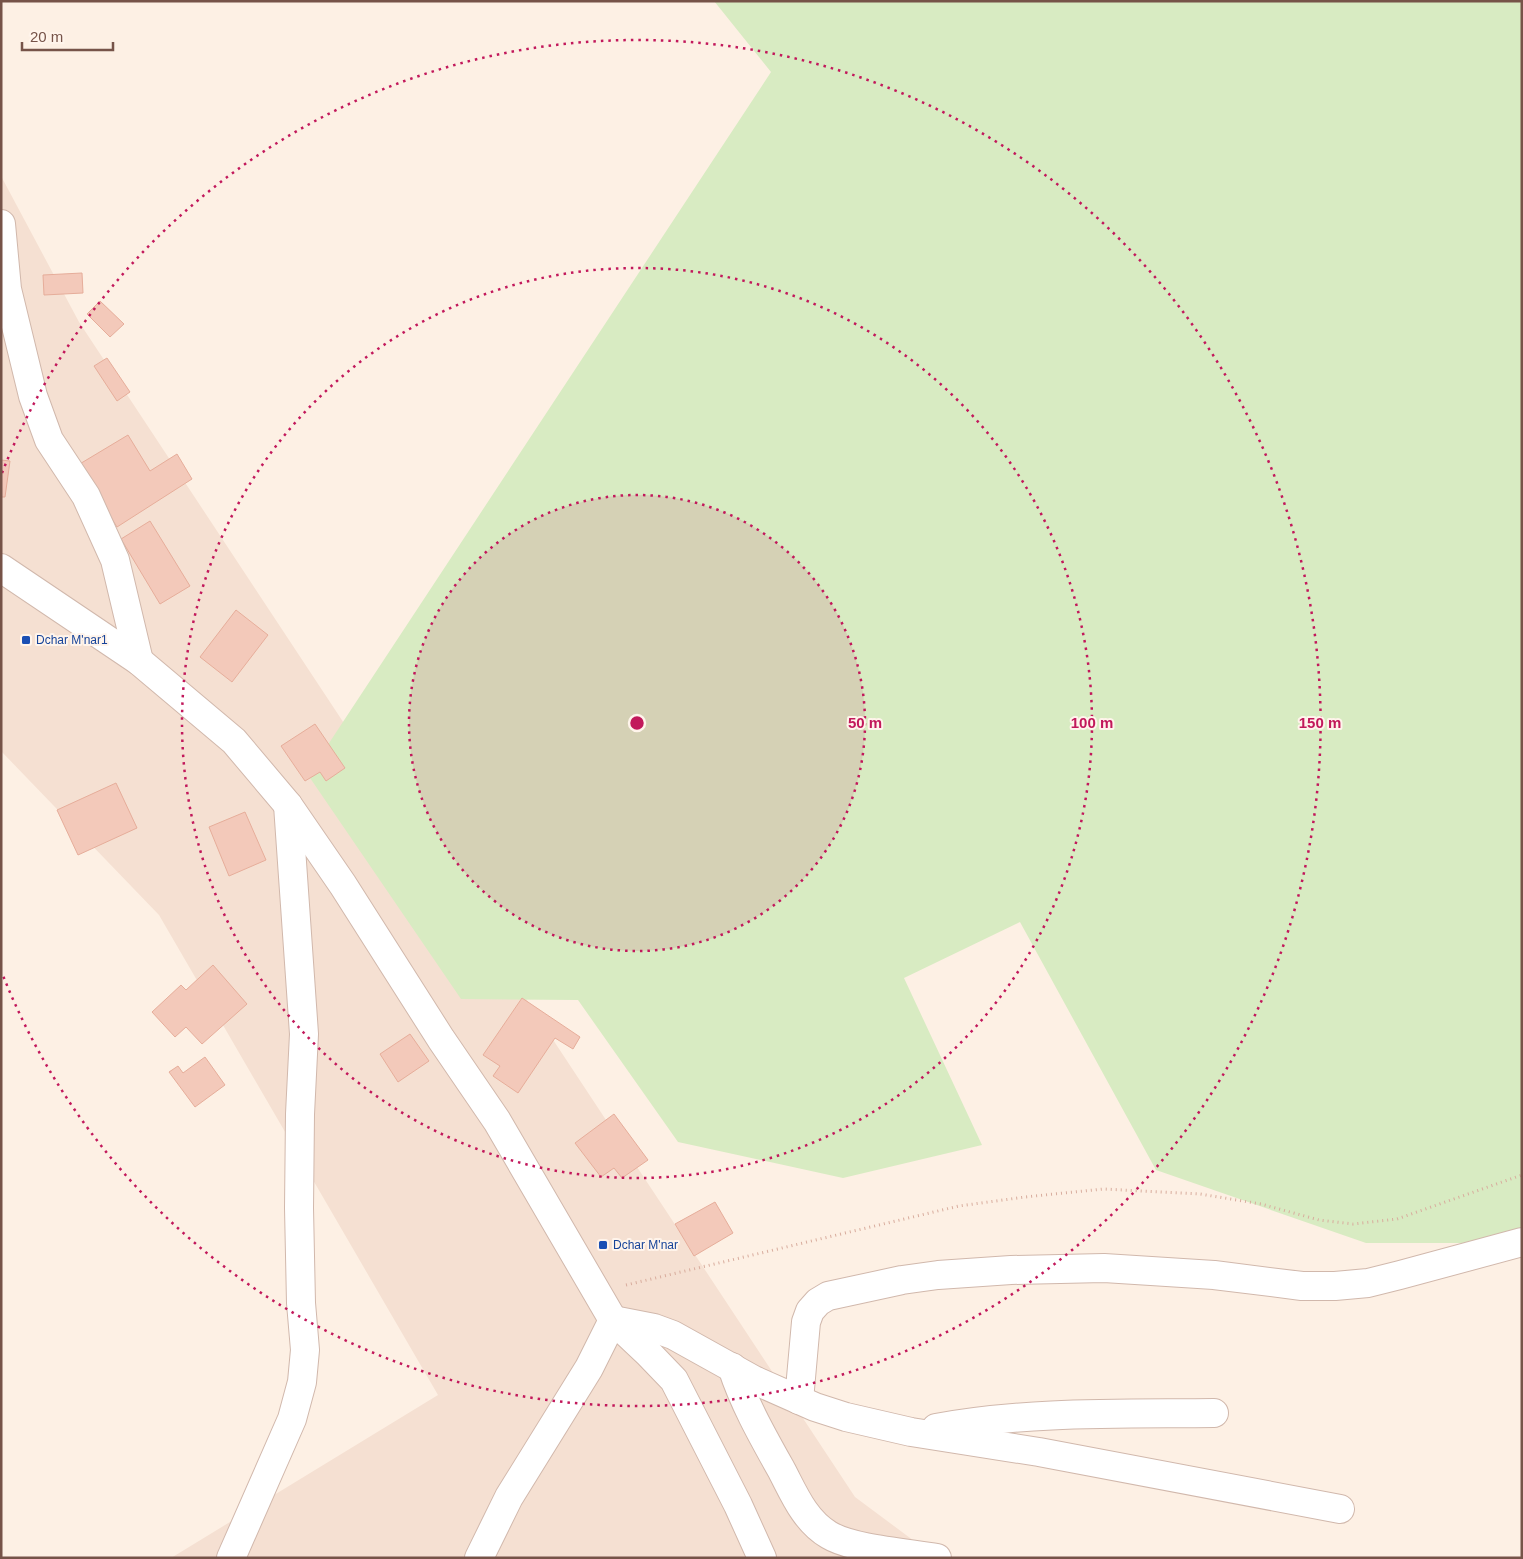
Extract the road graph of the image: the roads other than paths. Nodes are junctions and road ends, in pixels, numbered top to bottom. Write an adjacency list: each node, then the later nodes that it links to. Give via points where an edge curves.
1 (1, 224): 3 (street, via 8,290 33,396 49,440 86,496 115,560)
2 (1, 568): 3 (street)
3 (139, 661): 4 (street, via 234,741)
4 (288, 805): 6 (street, via 497,1121); 12 (street, via 304,1034 299,1208 305,1350 302,1382 292,1419)
5 (1522, 1242): 8 (street, via 1368,1283 1335,1286 1302,1286 1214,1275 1104,1268 975,1271 902,1280 828,1296 810,1311 806,1322)
6 (612, 1320): 7 (street, via 673,1335); 13 (street, via 589,1368 509,1497); 14 (street, via 674,1380)
7 (732, 1367): 8 (street); 15 (street, via 761,1435 802,1506 818,1527 829,1535 855,1544)
8 (799, 1400): 10 (street, via 846,1417)
9 (1214, 1413): 10 (street, via 1030,1417)
10 (912, 1432): 11 (street, via 1039,1452)
11 (1340, 1509)
12 (231, 1558)
13 (478, 1558)
14 (762, 1558)
15 (937, 1558)

